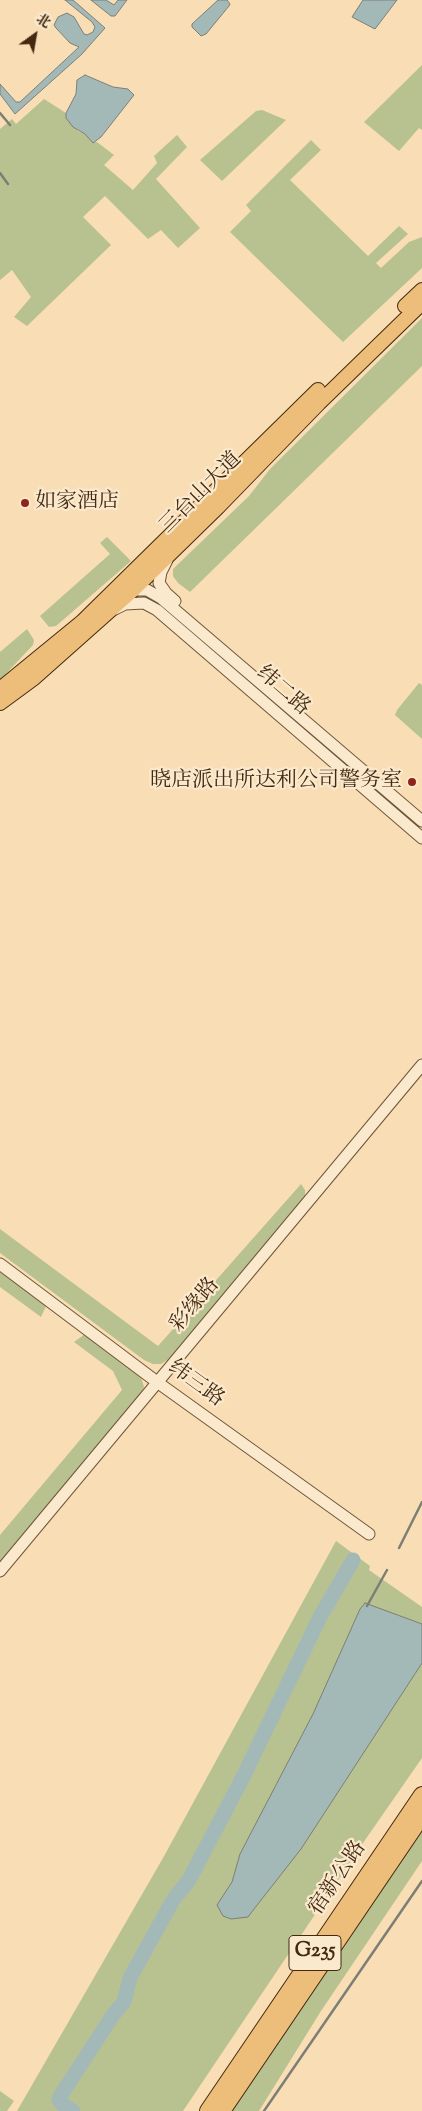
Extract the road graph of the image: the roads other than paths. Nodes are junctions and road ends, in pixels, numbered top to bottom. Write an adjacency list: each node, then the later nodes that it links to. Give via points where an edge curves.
1 (422, 290): 5 (main road, 三台山大道)
2 (422, 302): 3 (main road, 三台山大道)
3 (170, 554): 4 (main road, 三台山大道); 7 (street, via 159,578 162,587 222,642)
4 (133, 590): 5 (street, 纬二路); 6 (main road, 三台山大道); 7 (street, 纬二路, via 147,590 161,598)
5 (107, 598): 8 (main road, 三台山大道)
6 (109, 612): 9 (main road, 三台山大道, via 34,678); 11 (street, 纬二路, via 132,603 144,603 158,610)
7 (242, 667): 10 (street, 纬二路)
8 (0, 689)
9 (0, 703)
10 (422, 821)
11 (422, 838)
12 (422, 1065): 14 (street, 彩缘路)
13 (0, 1264): 14 (street, 纬三路)
14 (158, 1382): 15 (street, 纬三路); 16 (street, 彩缘路)
15 (369, 1534)
16 (0, 1571)
17 (422, 1795): 19 (highway, 宿新公路 / G235)
18 (422, 1816): 20 (highway, 宿新公路 / G235)
19 (208, 2111)
20 (222, 2111)

